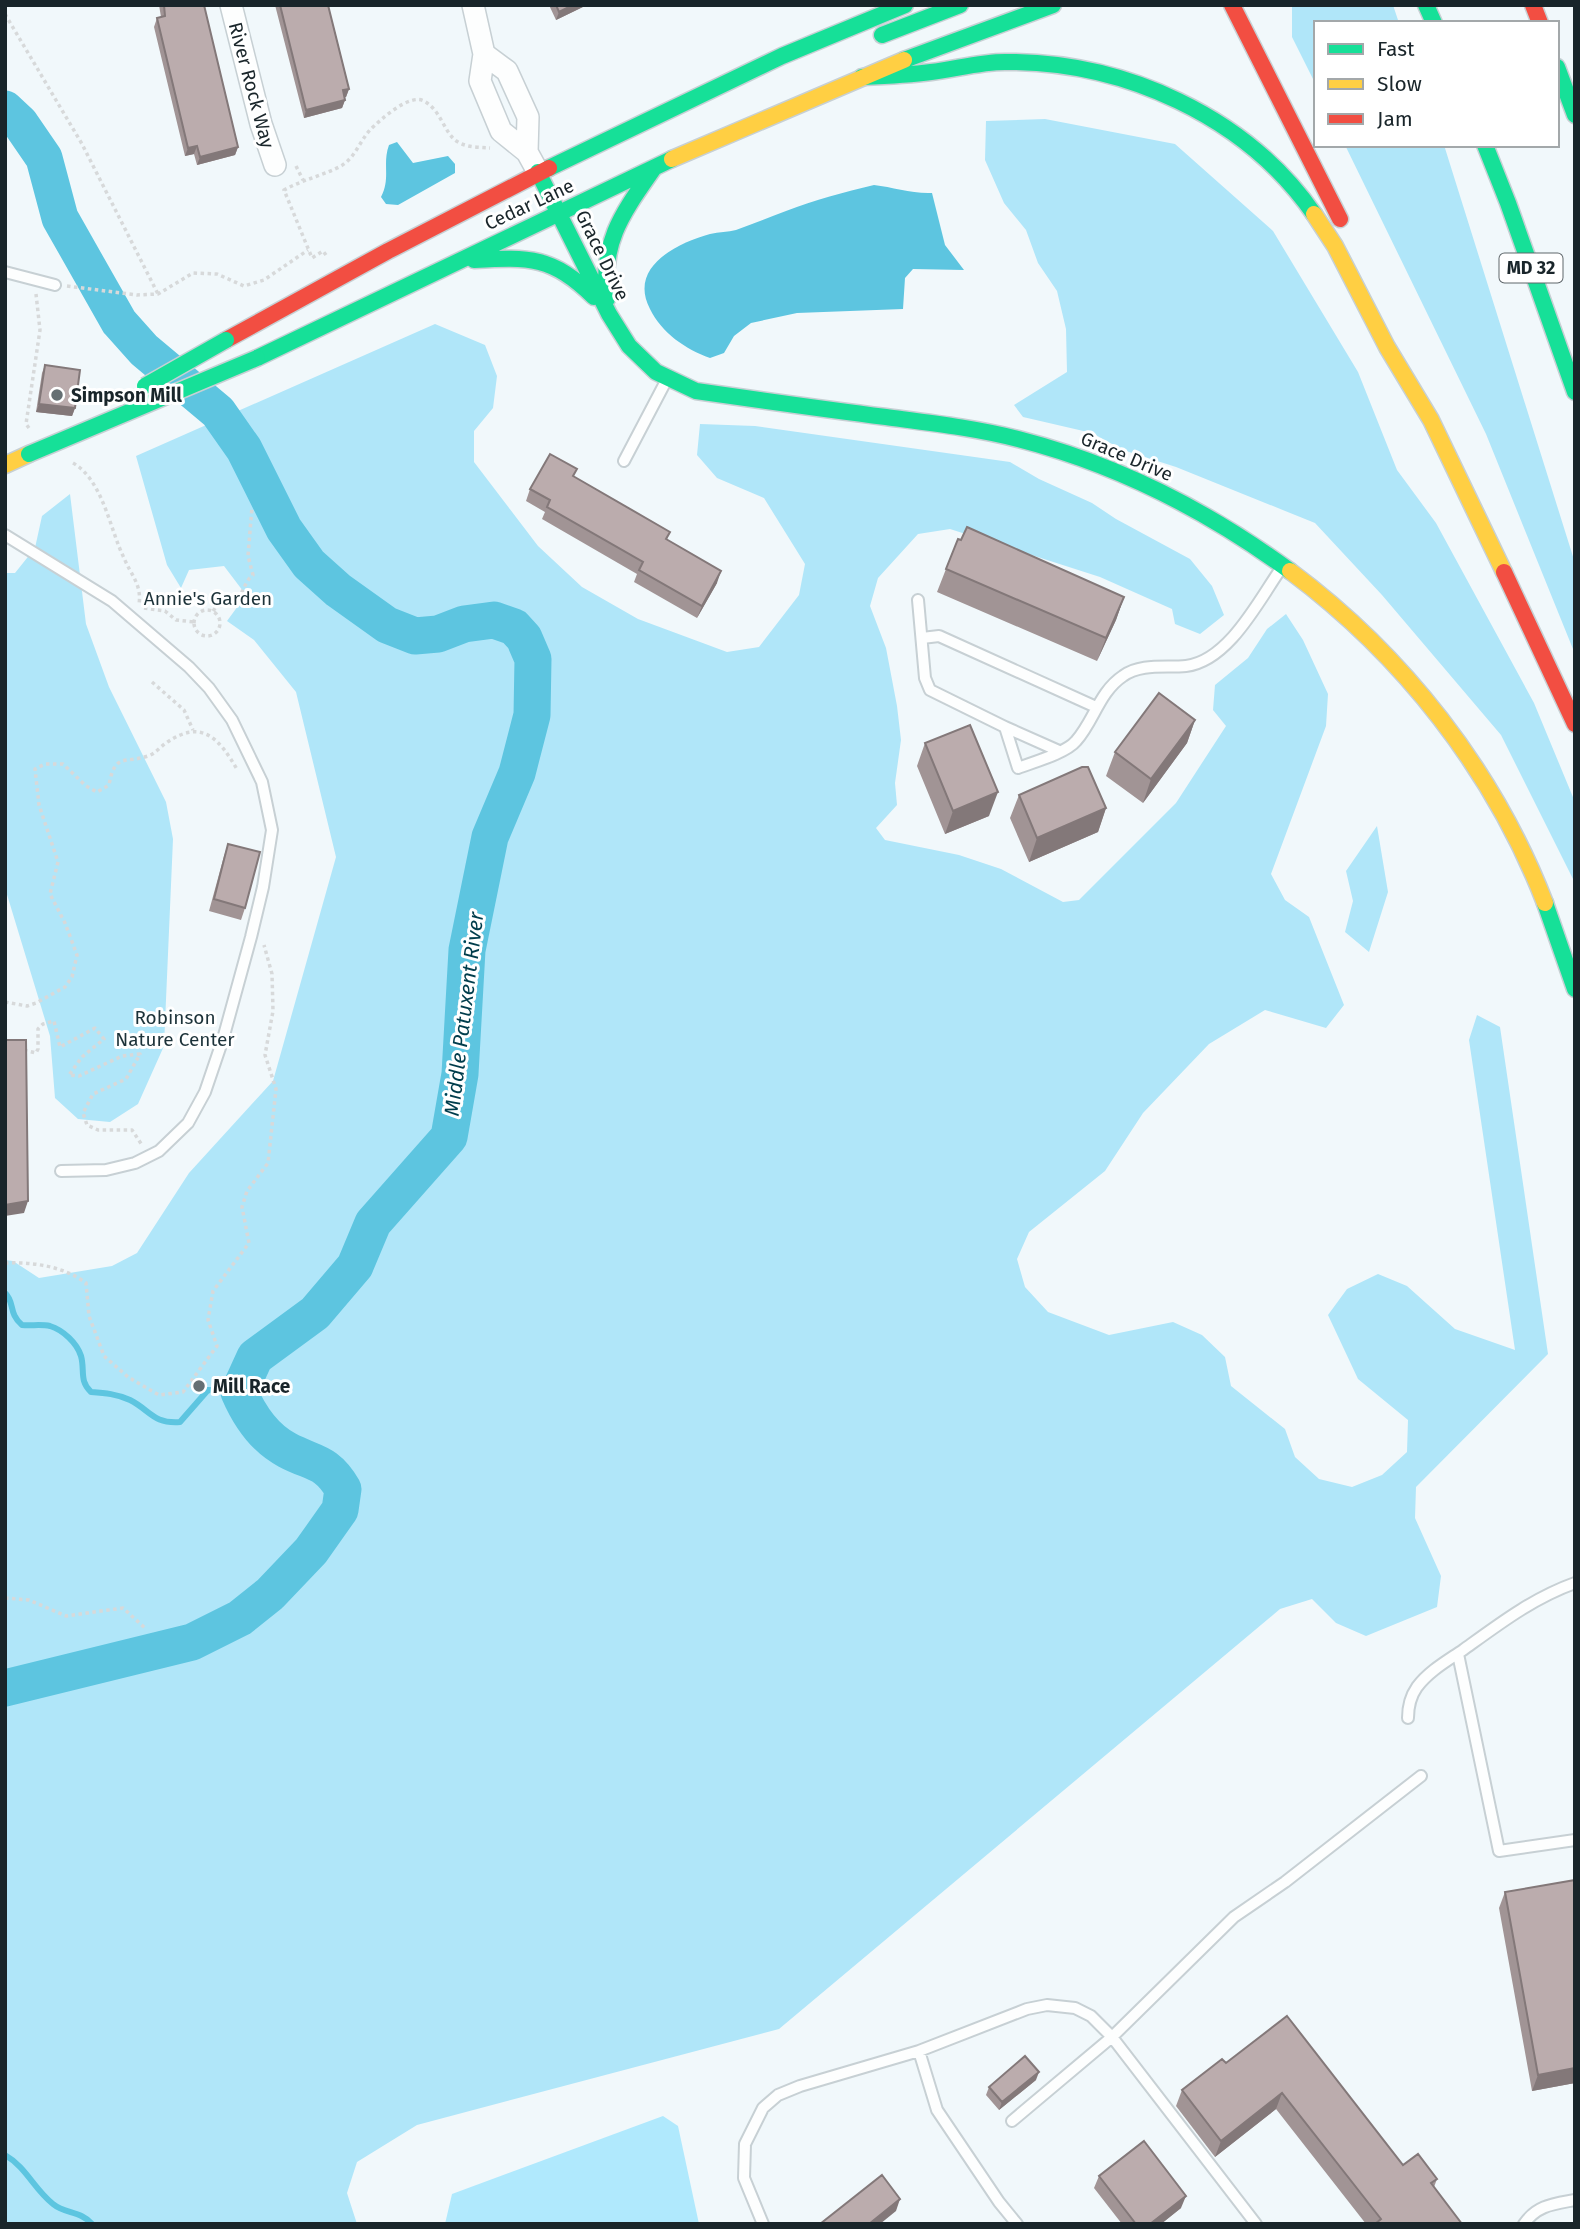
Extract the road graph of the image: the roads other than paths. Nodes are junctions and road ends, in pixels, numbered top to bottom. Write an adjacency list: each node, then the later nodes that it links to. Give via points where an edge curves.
1 (231, 5): 18 (street, River Rock Way)
2 (473, 5): 12 (street)
3 (905, 5): 20 (main road, Cedar Lane, via 763,65)
4 (960, 5): 11 (main road)
5 (1053, 5): 14 (main road, Cedar Lane)
6 (1232, 5): 22 (main road)
7 (1426, 5): 9 (main road)
8 (1533, 5): 10 (main road)
9 (1433, 21)
10 (1540, 21)
11 (872, 39)
12 (484, 54): 17 (street, via 507,71 528,117); 17 (street, via 480,81 501,131)
13 (1559, 72): 15 (main road)
14 (862, 77): 19 (main road, Cedar Lane); 30 (main road, via 1032,62 1111,75 1156,91 1231,131 1269,162 1323,223)
15 (1575, 115)
16 (1486, 147): 29 (main road, MD 32)
17 (527, 152): 20 (street)
18 (275, 165)
19 (655, 166): 21 (main road, Cedar Lane); 27 (main road, via 609,242 605,288)
20 (549, 183): 21 (main road, Grace Drive); 31 (main road, Cedar Lane, bridge, via 340,276)
21 (559, 213): 23 (main road, Cedar Lane); 27 (main road, Grace Drive)
22 (1350, 239)
23 (457, 261): 27 (main road, via 532,258 547,262 566,271); 31 (main road, Cedar Lane, bridge, via 257,358)
24 (1363, 264): 30 (main road)
25 (5, 272): 26 (lane)
26 (55, 285)
27 (609, 314): 28 (main road, Grace Drive, via 637,356)
28 (667, 378): 32 (lane); 35 (main road, Grace Drive, via 696,391 975,429 1037,444 1163,493 1233,530)
29 (1575, 392)
30 (1424, 406): 39 (main road)
31 (29, 454): 33 (main road, Cedar Lane)
32 (624, 461)
33 (5, 465)
34 (5, 535): 43 (lane, via 112,601 209,688 232,720 264,788 272,830 263,887 223,1039 205,1093 188,1123 159,1151 135,1164)
35 (1284, 564): 38 (lane, via 1218,653 1195,665 1124,674); 42 (main road, Grace Drive, via 1382,652 1468,756 1516,836 1541,890)
36 (918, 600): 37 (lane)
37 (922, 638): 38 (lane, via 939,636); 40 (lane, via 930,691)
38 (1096, 707): 41 (lane, via 1078,739)
39 (1575, 724)
40 (1005, 727): 41 (lane); 41 (lane, via 1018,768)
41 (1059, 751)
42 (1575, 989)
43 (61, 1171)
44 (1575, 1583): 45 (lane, via 1546,1594)
45 (1458, 1654): 46 (lane, via 1415,1690); 48 (lane, via 1499,1851)
46 (1408, 1718)
47 (1421, 1776): 49 (lane, via 1234,1917)
48 (1575, 1840)
49 (1112, 2037): 50 (lane, via 1091,2016 1075,2008 1047,2005); 51 (lane); 55 (lane)
50 (919, 2051): 53 (lane, via 800,2086 778,2095 763,2108 745,2144 743,2162 744,2178); 54 (lane, via 937,2110)
51 (1012, 2121)
52 (1575, 2200): 56 (lane, via 1542,2207)
53 (763, 2224)
54 (1017, 2224)
55 (1256, 2224)
56 (1524, 2224)

